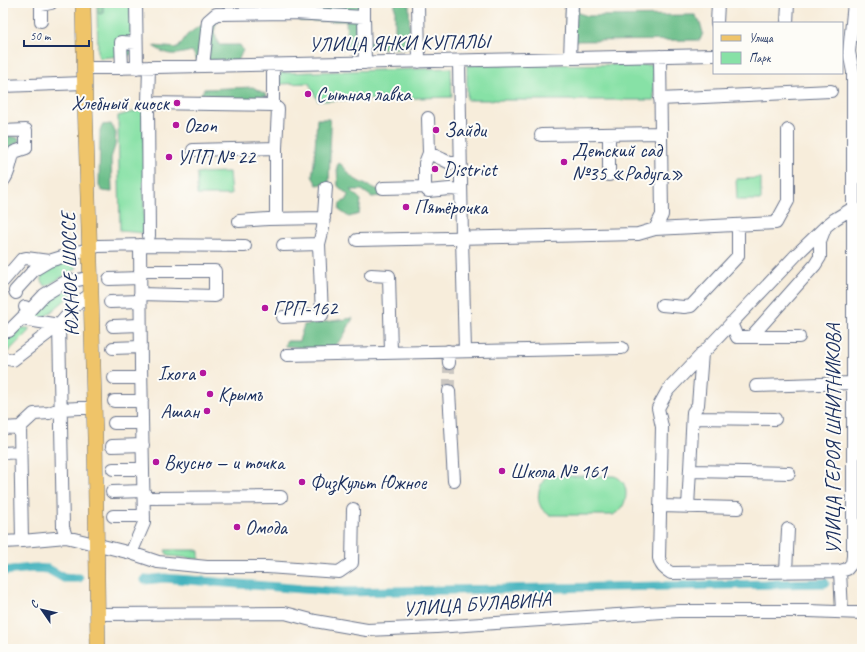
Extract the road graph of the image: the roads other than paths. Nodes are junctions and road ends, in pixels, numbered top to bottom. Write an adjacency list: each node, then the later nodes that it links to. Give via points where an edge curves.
1 (51, 3): 12 (street, via 41,5)
2 (83, 3): 28 (main road, ЮЖНОЕ ШОССЕ)
3 (136, 3): 15 (street)
4 (364, 3): 11 (street)
5 (418, 3): 21 (street)
6 (572, 3): 19 (street)
7 (718, 3): 13 (street)
8 (788, 3): 14 (street)
9 (856, 5): 16 (street, УЛИЦА ГЕРОЯ ШНИТНИКОВА)
10 (293, 8): 11 (street); 24 (street, via 216,14 208,21)
11 (364, 17): 22 (street)
12 (41, 21)
13 (717, 22)
14 (787, 22)
15 (136, 42): 26 (street, via 121,42); 27 (street)
16 (845, 52): 50 (street, УЛИЦА ГЕРОЯ ШНИТНИКОВА, via 852,72)
17 (713, 55): 18 (street, УЛИЦА ЯНКИ КУПАЛЫ)
18 (660, 56): 19 (street, УЛИЦА ЯНКИ КУПАЛЫ); 31 (street)
19 (570, 58): 20 (street, УЛИЦА ЯНКИ КУПАЛЫ)
20 (459, 61): 21 (street, УЛИЦА ЯНКИ КУПАЛЫ); 43 (street)
21 (419, 62): 22 (street, УЛИЦА ЯНКИ КУПАЛЫ)
22 (365, 63): 23 (street, УЛИЦА ЯНКИ КУПАЛЫ)
23 (273, 65): 24 (street, УЛИЦА ЯНКИ КУПАЛЫ); 33 (street)
24 (203, 66): 25 (street, УЛИЦА ЯНКИ КУПАЛЫ)
25 (149, 67): 27 (street, УЛИЦА ЯНКИ КУПАЛЫ); 32 (street)
26 (122, 68): 27 (street, УЛИЦА ЯНКИ КУПАЛЫ); 28 (street, УЛИЦА ЯНКИ КУПАЛЫ)
27 (137, 68)
28 (84, 75): 29 (street, УЛИЦА ЯНКИ КУПАЛЫ); 64 (main road, ЮЖНОЕ ШОССЕ)
29 (3, 86)
30 (831, 91): 31 (street)
31 (660, 99): 37 (street)
32 (148, 103): 33 (street); 57 (street)
33 (273, 105): 40 (street, via 278,109)
34 (428, 118): 42 (street)
35 (788, 130): 54 (street, via 788,201 776,223)
36 (3, 131): 45 (street, via 26,130 26,148 14,152 7,177)
37 (661, 133): 38 (street); 56 (street, via 662,215)
38 (609, 134): 39 (street); 44 (street)
39 (541, 135)
40 (276, 148): 41 (street); 52 (street)
41 (193, 150)
42 (429, 153): 43 (street, via 450,163); 46 (street, via 425,163)
43 (460, 163): 49 (street)
44 (609, 175)
45 (3, 181)
46 (425, 187): 48 (street); 49 (street, via 428,191)
47 (326, 188): 51 (street)
48 (383, 188)
49 (461, 190): 58 (street)
50 (853, 208): 55 (street, УЛИЦА ГЕРОЯ ШНИТНИКОВА); 97 (street, УЛИЦА ГЕРОЯ ШНИТНИКОВА)
51 (324, 218): 52 (street); 60 (street)
52 (276, 219): 53 (street)
53 (239, 221)
54 (738, 225): 56 (street); 75 (street, via 738,256 696,301 691,306 684,307)
55 (825, 227): 78 (street, УЛИЦА ГЕРОЯ ШНИТНИКОВА); 83 (street, via 820,241 820,257 815,265)
56 (655, 229): 58 (street, via 638,234)
57 (149, 236)
58 (462, 238): 59 (street); 89 (street)
59 (357, 240)
60 (319, 244): 62 (street); 77 (street, via 322,315)
61 (140, 245): 63 (street); 64 (street); 66 (street)
62 (283, 245)
63 (245, 246)
64 (90, 248): 65 (street); 68 (main road, ЮЖНОЕ ШОССЕ)
65 (49, 260): 70 (street, via 22,259); 71 (street, via 34,270 15,291)
66 (140, 275): 69 (street); 73 (street); 73 (street, via 215,271 216,296)
67 (371, 275): 90 (street, via 389,276)
68 (91, 277): 72 (main road, ЮЖНОЕ ШОССЕ); 76 (street, via 68,281 44,295)
69 (109, 279)
70 (3, 282)
71 (16, 293)
72 (91, 294): 79 (street, via 78,303); 102 (main road, ЮЖНОЕ ШОССЕ)
73 (140, 298): 74 (street); 80 (street)
74 (110, 302)
75 (662, 304)
76 (25, 312): 79 (street); 82 (street, via 9,331)
77 (283, 317)
78 (731, 323): 83 (street, via 737,337); 91 (street, УЛИЦА ГЕРОЯ ШНИТНИКОВА)
79 (59, 325): 93 (street, via 13,360); 103 (street)
80 (140, 325): 81 (street); 85 (street)
81 (113, 326)
82 (3, 331)
83 (751, 337): 84 (street)
84 (799, 337)
85 (141, 347): 86 (street); 96 (street)
86 (113, 348)
87 (622, 348): 89 (street)
88 (448, 351): 89 (street); 90 (street); 94 (street)
89 (465, 351)
90 (391, 352): 92 (street)
91 (702, 353): 104 (street, via 698,405 693,412); 122 (street, УЛИЦА ГЕРОЯ ШНИТНИКОВА, via 668,390 658,408 662,427)
92 (287, 354)
93 (3, 358)
94 (449, 364)
95 (114, 378): 96 (street)
96 (141, 378): 101 (street)
97 (853, 383): 98 (street); 134 (street, УЛИЦА ГЕРОЯ ШНИТНИКОВА, via 853,556 847,570)
98 (756, 386)
99 (449, 391): 118 (street)
100 (114, 401): 101 (street)
101 (142, 401): 107 (street)
102 (94, 408): 103 (street); 132 (main road, ЮЖНОЕ ШОССЕ)
103 (60, 409): 108 (street, via 50,413 34,414); 129 (street, via 63,527)
104 (693, 418): 105 (street); 116 (street)
105 (775, 419)
106 (114, 423): 107 (street)
107 (142, 423): 110 (street)
108 (20, 427): 109 (street); 112 (street)
109 (3, 428)
110 (143, 445): 111 (street); 115 (street)
111 (112, 446)
112 (20, 452): 113 (street); 130 (street)
113 (3, 453)
114 (113, 469): 115 (street)
115 (143, 469): 120 (street)
116 (690, 471): 117 (street); 123 (street)
117 (789, 473)
118 (454, 481)
119 (112, 492): 120 (street)
120 (144, 495): 121 (street); 127 (street)
121 (281, 497)
122 (660, 506): 123 (street); 135 (street, УЛИЦА ГЕРОЯ ШНИТНИКОВА, via 659,558 665,570 671,573)
123 (688, 507): 124 (street)
124 (738, 508)
125 (353, 509): 133 (street, via 352,563 339,572 267,567 207,568 158,562)
126 (113, 516): 127 (street)
127 (144, 516): 133 (street, via 144,523)
128 (788, 529): 135 (street)
129 (66, 537): 130 (street); 132 (street)
130 (22, 541): 131 (street)
131 (3, 542)
132 (96, 544): 133 (street); 138 (main road, ЮЖНОЕ ШОССЕ)
133 (131, 553)
134 (840, 571): 135 (street, УЛИЦА ГЕРОЯ ШНИТНИКОВА); 136 (street)
135 (786, 572)
136 (842, 612): 137 (street, УЛИЦА БУЛАВИНА); 138 (street, УЛИЦА БУЛАВИНА, via 678,610 367,630 285,613)
137 (862, 612)
138 (97, 614): 139 (main road, ЮЖНОЕ ШОССЕ)
139 (98, 649)

